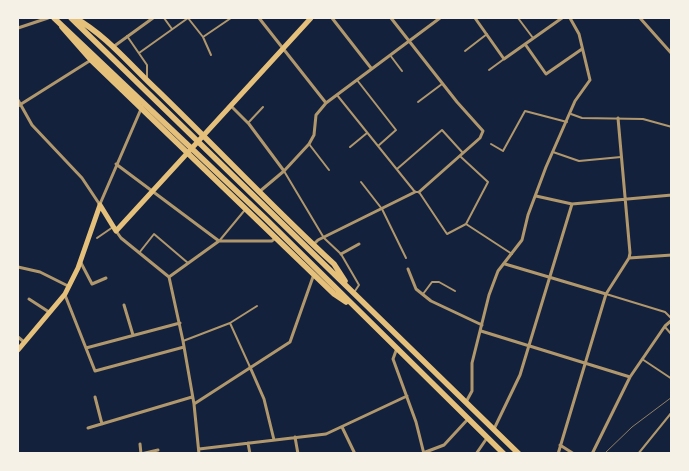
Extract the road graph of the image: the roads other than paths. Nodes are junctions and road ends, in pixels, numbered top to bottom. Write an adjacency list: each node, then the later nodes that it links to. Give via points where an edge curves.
1 (48, 18): 17 (street)
2 (72, 18): 25 (main road, via 87,25); 104 (main road)
3 (153, 18): 20 (street)
4 (164, 18): 18 (lane)
5 (231, 18): 21 (lane)
6 (259, 18): 26 (street)
7 (311, 18): 26 (main road)
8 (332, 18): 35 (street)
9 (391, 18): 23 (street)
10 (440, 18): 23 (street)
11 (475, 18): 19 (street)
12 (518, 18): 22 (lane)
13 (562, 18): 22 (street)
14 (570, 18): 27 (street, via 579,34)
15 (640, 18): 31 (street)
16 (57, 20): 34 (main road); 111 (main road)
17 (18, 28)
18 (172, 29): 21 (lane, via 188,18); 29 (lane)
19 (487, 34): 28 (lane); 33 (street)
20 (127, 36): 25 (street); 29 (lane)
21 (203, 38): 32 (lane)
22 (533, 38): 24 (street)
23 (409, 40): 30 (street); 40 (street)
24 (526, 44): 27 (street, via 546,74); 33 (street)
25 (113, 48): 38 (main road)
26 (283, 48): 44 (street); 46 (main road)
27 (582, 49): 49 (street, via 590,80)
28 (465, 50)
29 (139, 53): 38 (lane, via 149,71)
30 (390, 54): 35 (street); 37 (lane)
31 (672, 54)
32 (211, 55)
33 (504, 59): 36 (lane)
34 (91, 60): 45 (street); 48 (main road)
35 (371, 68): 39 (street)
36 (489, 70)
37 (402, 72)
38 (145, 79): 55 (main road)
39 (357, 79): 41 (street); 58 (lane, via 396,130)
40 (443, 84): 43 (lane); 62 (street, via 483,131)
41 (337, 95): 44 (street); 54 (lane)
42 (18, 100): 45 (street)
43 (418, 102)
44 (326, 103): 56 (street, via 316,115 314,135)
45 (19, 106): 76 (street, via 32,125 82,178)
46 (231, 106): 52 (street); 55 (main road)
47 (263, 107): 52 (lane)
48 (141, 109): 60 (main road); 64 (street)
49 (570, 114): 50 (lane, via 582,118); 51 (street)
50 (618, 118): 53 (lane, via 643,119); 63 (street)
51 (567, 122): 57 (lane, via 526,110 503,151); 61 (street)
52 (248, 123): 67 (street)
53 (672, 126)
54 (367, 133): 58 (lane); 59 (lane)
55 (202, 137): 60 (main road); 70 (main road)
56 (309, 144): 66 (lane); 67 (street)
57 (491, 144)
58 (378, 146): 65 (lane)
59 (350, 147)
60 (188, 151): 69 (main road); 77 (main road)
61 (553, 152): 63 (lane, via 579,161); 73 (street)
62 (462, 155): 65 (lane, via 442,130); 71 (street); 79 (lane, via 488,182)
63 (621, 157): 74 (street)
64 (116, 164): 69 (street); 76 (street)
65 (397, 169): 71 (lane)
66 (329, 170)
67 (284, 171): 70 (street); 83 (lane)
68 (361, 182): 78 (lane)
69 (153, 191): 80 (main road); 84 (street)
70 (259, 192): 86 (main road)
71 (417, 192): 78 (street); 79 (lane, via 447,234)
72 (672, 195): 74 (street)
73 (536, 196): 75 (street); 89 (street, via 522,240)
74 (625, 200): 75 (street); 92 (street)
75 (572, 204): 101 (street)
76 (100, 205): 80 (main road); 93 (main road)
77 (246, 209): 82 (main road); 84 (lane)
78 (382, 209): 83 (street); 91 (lane)
79 (466, 224): 89 (lane)
80 (115, 229): 81 (lane); 87 (street)
81 (97, 238)
82 (276, 238): 84 (street, via 272,241); 98 (main road)
83 (324, 238): 86 (street); 88 (lane)
84 (219, 241): 94 (street)
85 (359, 244): 88 (street)
86 (313, 245): 104 (main road, via 334,264)
87 (139, 253): 94 (lane, via 154,234); 99 (street)
88 (341, 254): 104 (lane, via 358,279 359,285)
89 (513, 254): 95 (street)
90 (672, 254): 92 (street)
91 (406, 258)
92 (629, 258): 107 (street)
93 (80, 261): 100 (street, via 92,284); 102 (main road)
94 (188, 263): 99 (street)
95 (504, 264): 101 (street); 116 (street, via 498,270)
96 (18, 267): 102 (street, via 55,278)
97 (408, 270): 106 (street, via 416,289)
98 (314, 274): 111 (main road, via 334,294); 131 (street, via 290,342)
99 (169, 277): 114 (street)
100 (106, 278)
101 (550, 278): 107 (street); 124 (street)
102 (68, 286): 105 (main road)
103 (455, 292): 106 (lane, via 439,282 432,282)
104 (354, 293): 137 (main road)
105 (65, 294): 112 (main road); 126 (street)
106 (423, 294): 116 (street)
107 (606, 294): 113 (lane, via 665,312); 130 (street)
108 (29, 299): 112 (street)
109 (124, 305): 120 (street)
110 (258, 306): 115 (lane)
111 (356, 308): 127 (main road)
112 (51, 313): 123 (main road)
113 (672, 320): 117 (street)
114 (180, 323): 120 (street); 122 (street)
115 (230, 323): 122 (lane); 131 (lane)
116 (482, 325): 118 (street)
117 (665, 326): 119 (lane); 129 (street)
118 (480, 331): 124 (street); 137 (street, via 472,363 472,391)
119 (672, 334)
120 (133, 335): 126 (street)
121 (18, 336): 123 (street)
122 (183, 341): 125 (street)
123 (24, 342): 128 (main road)
124 (528, 346): 130 (street); 144 (street, via 520,376)
125 (184, 347): 126 (street, via 95,371); 136 (street)
126 (86, 348)
127 (397, 348): 134 (street, via 393,359); 140 (main road)
128 (18, 350)
129 (642, 359): 132 (street); 133 (lane)
130 (586, 363): 132 (street); 150 (street)
131 (250, 367): 138 (street); 147 (street, via 264,399)
132 (630, 377): 164 (street)
133 (672, 378)
134 (407, 396): 142 (street); 153 (street)
135 (95, 397): 141 (street)
136 (192, 397): 138 (street); 141 (street)
137 (466, 402): 144 (main road)
138 (194, 404): 151 (street)
139 (672, 412): 165 (lane)
140 (468, 418): 146 (main road); 153 (street, via 444,445)
141 (102, 424): 143 (street)
142 (342, 427): 145 (street, via 326,434); 158 (street)
143 (88, 428)
144 (494, 430): 161 (main road)
145 (295, 437): 147 (street); 157 (street)
146 (488, 437): 159 (street); 160 (main road)
147 (274, 440): 148 (street)
148 (248, 443): 151 (street); 156 (street)
149 (140, 444): 154 (street)
150 (560, 445): 162 (street); 163 (street)
151 (199, 449): 155 (street)
152 (158, 450): 154 (street)
153 (423, 453)
154 (141, 454)
155 (199, 454)
156 (250, 454)
157 (298, 454)
158 (355, 454)
159 (476, 454)
160 (504, 454)
161 (518, 454)
162 (558, 454)
163 (574, 454)
164 (592, 454)
165 (638, 454)

